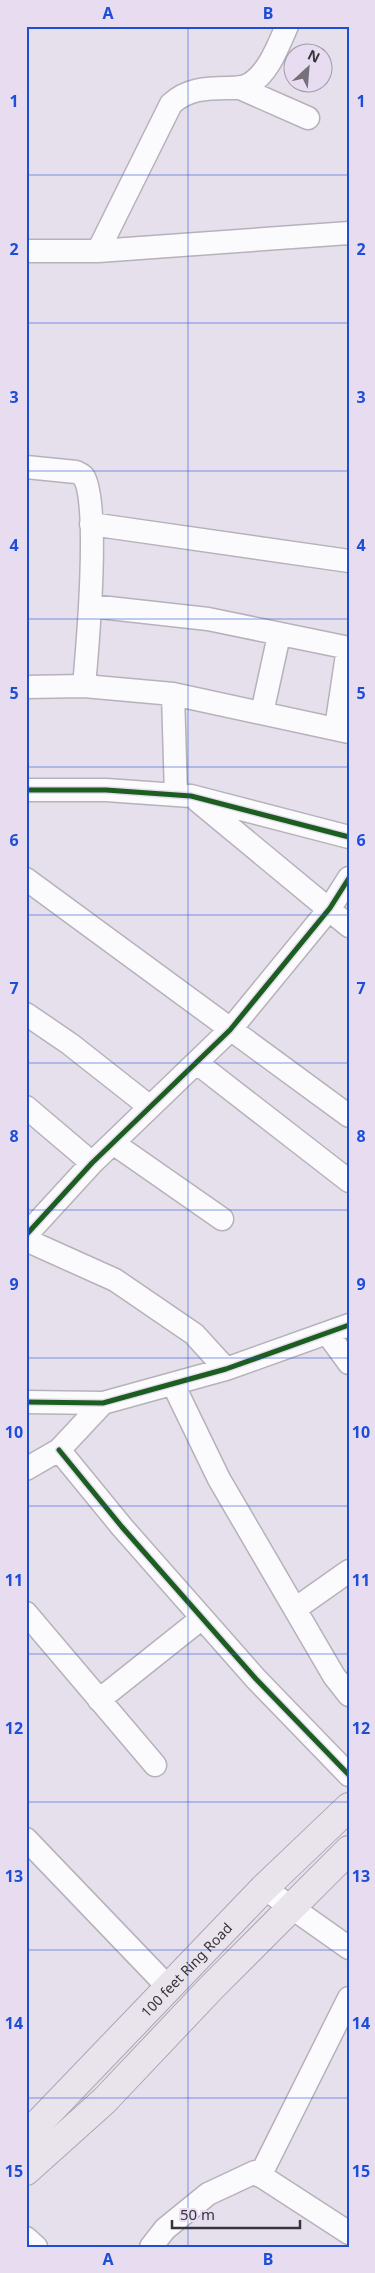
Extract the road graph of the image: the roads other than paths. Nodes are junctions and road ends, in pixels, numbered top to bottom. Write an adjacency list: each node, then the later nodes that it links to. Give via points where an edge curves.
1 (287, 26): 2 (street, via 263,72)
2 (240, 88): 3 (street); 6 (street, via 194,91 170,104)
3 (308, 118)
4 (349, 233): 6 (street)
5 (26, 251): 6 (street)
6 (98, 251)
7 (26, 467): 8 (street, via 76,472 83,476)
8 (91, 524): 9 (street); 10 (street)
9 (349, 561)
10 (91, 606): 11 (street, via 208,619); 13 (street)
11 (279, 635): 12 (street); 16 (street)
12 (348, 648): 17 (street)
13 (84, 686): 14 (street); 15 (street)
14 (26, 687)
15 (173, 694): 16 (street); 19 (street)
16 (262, 714): 17 (street)
17 (342, 730)
18 (26, 790): 19 (street, via 106,790)
19 (184, 795): 20 (street); 23 (street)
20 (349, 837)
21 (349, 878): 23 (street)
22 (26, 879): 26 (street)
23 (330, 908): 24 (street); 26 (street)
24 (349, 926)
25 (26, 1014): 29 (street)
26 (230, 1030): 27 (street); 30 (street)
27 (197, 1063): 29 (street); 33 (street)
28 (26, 1106): 32 (street)
29 (150, 1107): 31 (street)
30 (349, 1116)
31 (113, 1143): 32 (street); 34 (street)
32 (92, 1162): 35 (street)
33 (349, 1181)
34 (222, 1219)
35 (26, 1235)
36 (26, 1240): 40 (street, via 115,1280 194,1334)
37 (349, 1325): 38 (street)
38 (327, 1333): 39 (street); 40 (street)
39 (349, 1363)
40 (226, 1369): 41 (street)
41 (173, 1384): 43 (street); 47 (street, via 218,1480)
42 (26, 1402): 43 (street)
43 (103, 1403): 44 (street)
44 (59, 1450): 45 (street); 49 (street)
45 (26, 1468)
46 (349, 1571): 47 (street)
47 (295, 1610): 50 (street, via 334,1676)
48 (26, 1613): 51 (street)
49 (202, 1618): 51 (street); 53 (street, via 284,1710)
50 (349, 1694)
51 (99, 1700): 52 (street)
52 (155, 1766)
53 (349, 1775)
54 (349, 1807): 57 (main road, 100 feet Ring Road)
55 (26, 1839): 60 (street)
56 (349, 1850): 58 (main road)
57 (264, 1888): 58 (street); 60 (main road, 100 feet Ring Road)
58 (291, 1908): 59 (street); 63 (main road, via 104,2100)
59 (349, 1948)
60 (168, 1987): 62 (main road, 100 feet Ring Road)
61 (349, 1998): 64 (street)
62 (26, 2136)
63 (26, 2171)
64 (260, 2176): 65 (street); 68 (street, via 255,2172 208,2194 165,2230)
65 (349, 2233)
66 (26, 2238): 67 (street)
67 (36, 2247)
68 (151, 2247)

